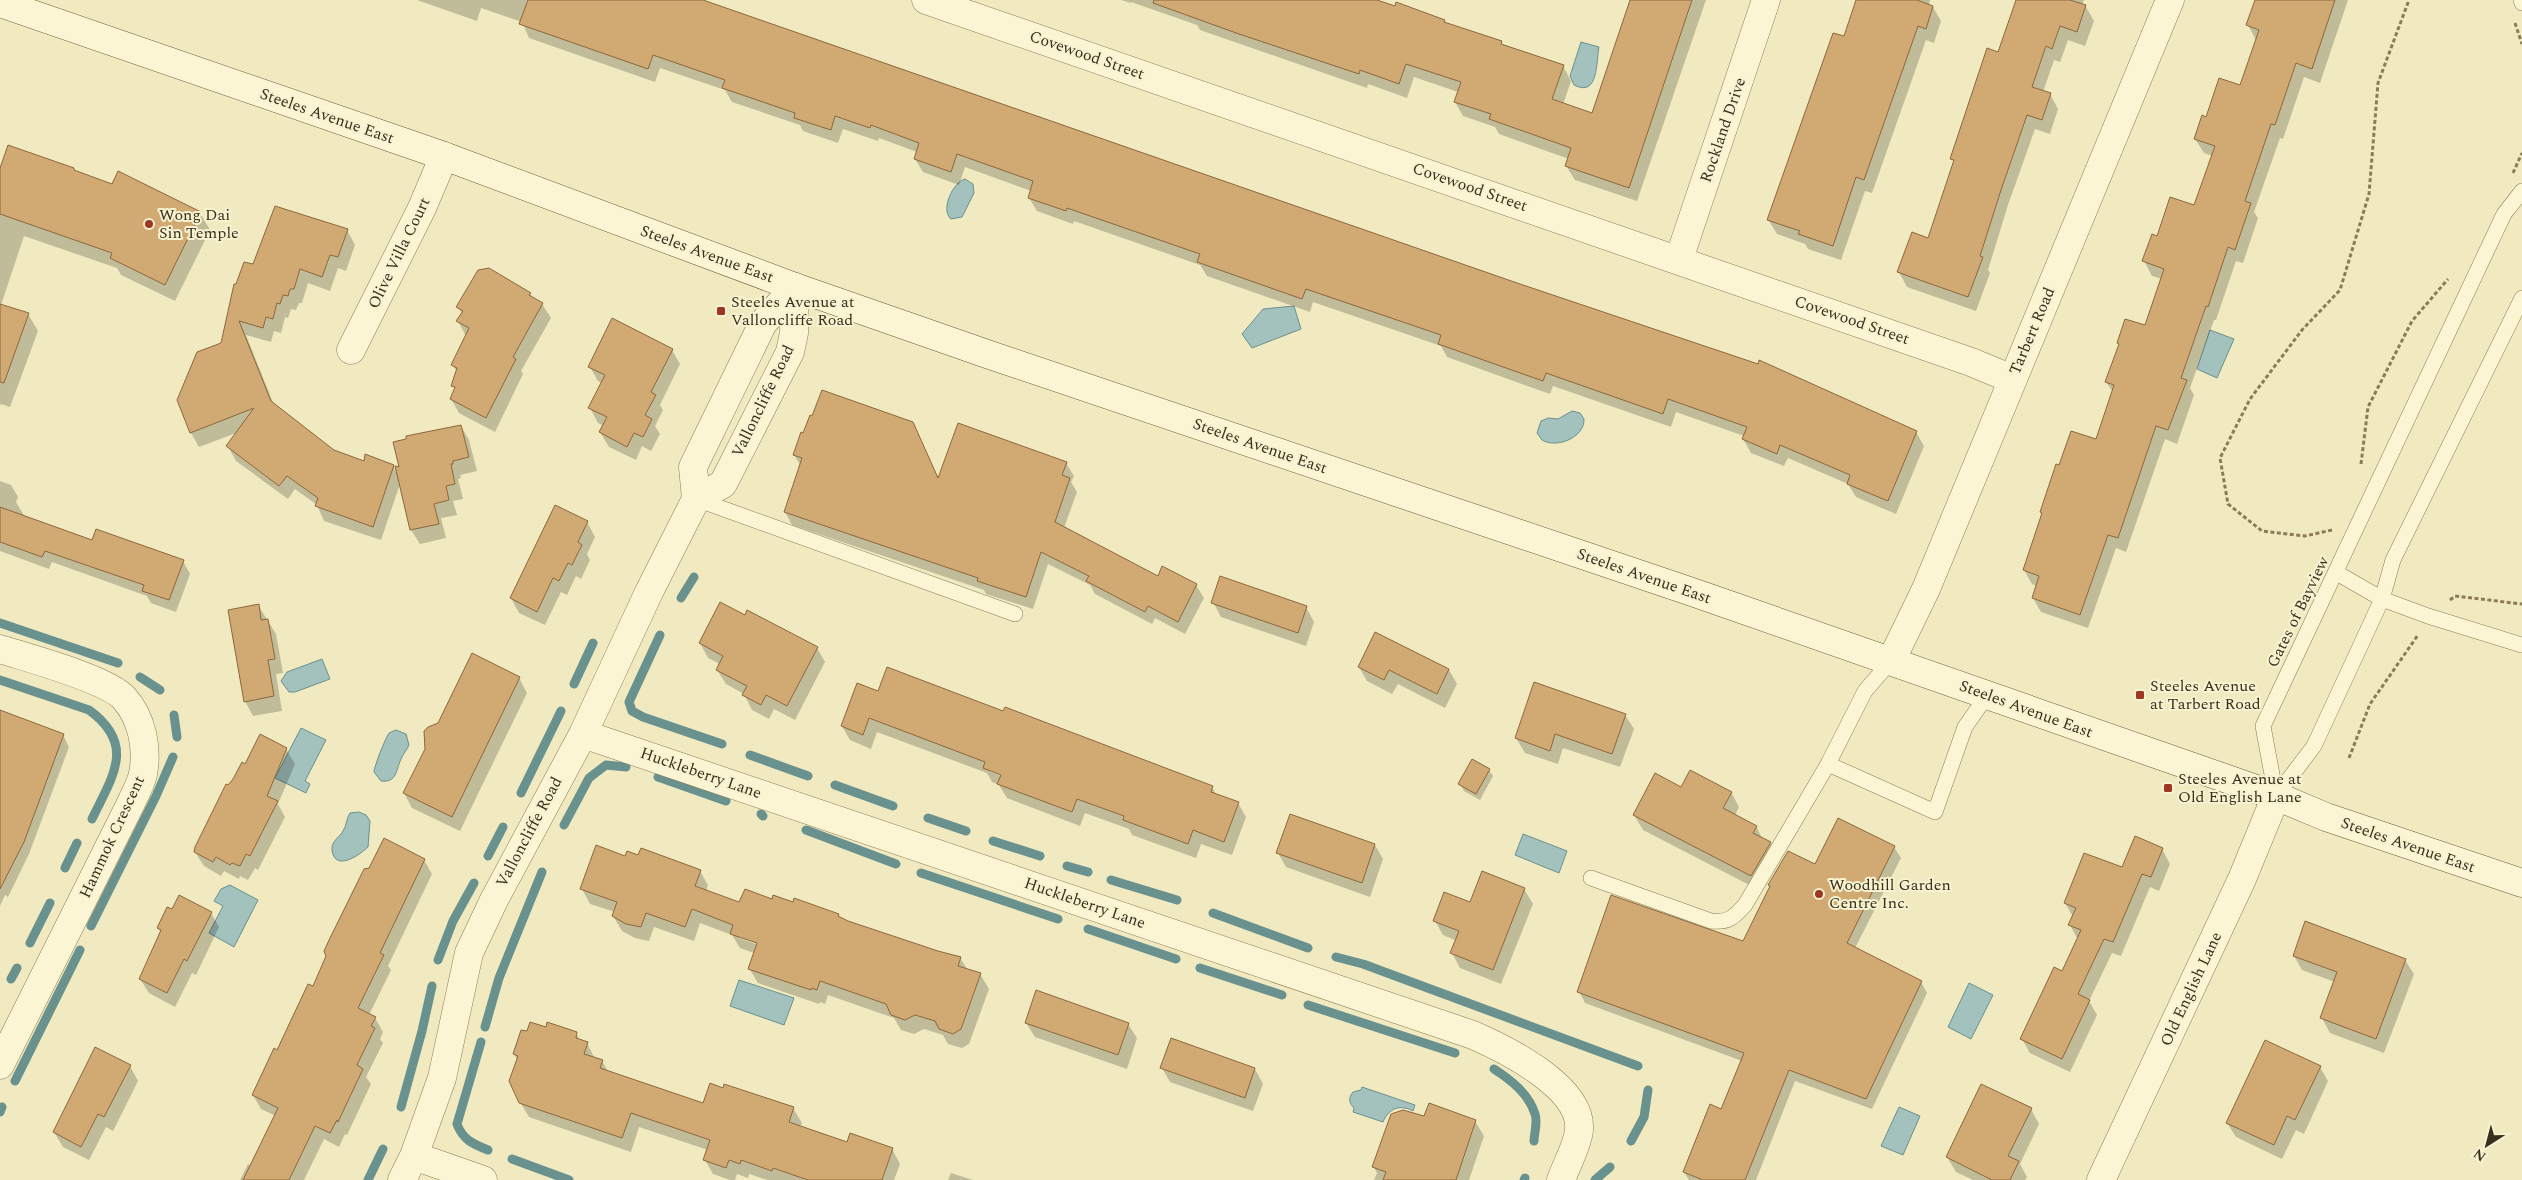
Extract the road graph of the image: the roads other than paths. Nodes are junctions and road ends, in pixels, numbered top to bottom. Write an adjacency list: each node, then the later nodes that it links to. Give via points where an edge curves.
1 (926, 0): 7 (street, Covewood Street)
2 (1766, 0): 7 (street, Rockland Drive)
3 (2170, 0): 11 (street, Tarbert Road)
4 (0, 3): 5 (street, Steeles Avenue East)
5 (444, 156): 8 (street, Steeles Avenue East); 10 (street, Olive Villa Court, via 422,208)
6 (2522, 191): 13 (lane, Gates of Bayview, via 2504,214)
7 (1678, 259): 11 (street, Covewood Street)
8 (795, 287): 12 (street, via 763,322 693,466); 12 (street, Valloncliffe Road, via 790,352 722,484); 18 (street, Steeles Avenue East)
9 (2522, 298): 14 (lane, via 2393,560)
10 (351, 350)
11 (2012, 379): 18 (street, Tarbert Road, via 1926,589)
12 (696, 499): 15 (lane); 20 (street, Valloncliffe Road)
13 (2337, 573): 14 (lane); 22 (lane, Gates of Bayview, via 2263,726)
14 (2382, 598): 16 (lane); 22 (lane, via 2314,746)
15 (1015, 614)
16 (2522, 645)
17 (0, 649): 25 (street, Hammok Crescent, via 82,676 123,697 138,718 144,738 143,774 130,806)
18 (1891, 661): 19 (street, Steeles Avenue East); 21 (lane, via 1865,691)
19 (1988, 694): 21 (lane, via 1966,727 1935,812); 22 (street, Steeles Avenue East)
20 (583, 734): 26 (street, Valloncliffe Road, via 469,953 442,1078); 29 (street, Huckleberry Lane, via 1446,1024 1504,1049 1551,1080 1578,1116 1579,1130)
21 (1828, 764): 23 (lane, via 1745,905 1734,918 1724,922 1712,921)
22 (2276, 796): 24 (street, Steeles Avenue East, via 2326,817); 30 (street, Old English Lane, via 2242,879)
23 (1591, 878)
24 (2522, 883)
25 (0, 1065)
26 (414, 1156): 27 (street, Valloncliffe Road); 28 (street)
27 (402, 1180)
28 (483, 1180)
29 (1561, 1180)
30 (2101, 1180)

